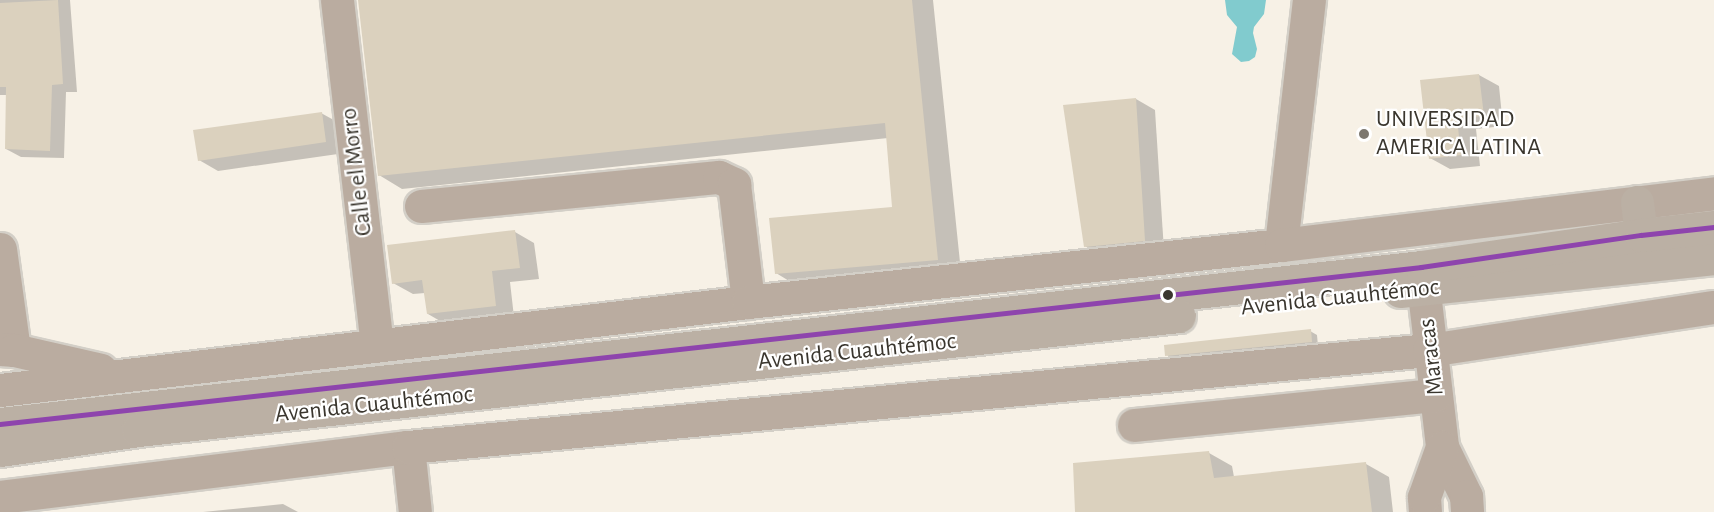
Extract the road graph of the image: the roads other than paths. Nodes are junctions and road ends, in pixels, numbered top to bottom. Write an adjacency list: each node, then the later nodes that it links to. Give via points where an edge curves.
1 (337, 0): 13 (street, Calle el Morro)
2 (1308, 0): 8 (street)
3 (1714, 193): 4 (street)
4 (1637, 202): 6 (main road); 8 (street)
5 (421, 206): 11 (street, via 719,177 734,184)
6 (1641, 235): 7 (main road, Avenida Cuauhtémoc); 10 (main road, Avenida Cuauhtémoc)
7 (1706, 243): 10 (main road, Avenida Cuauhtémoc)
8 (1281, 245): 11 (street)
9 (0, 249): 14 (street)
10 (1423, 278): 15 (street, Maracas); 19 (main road, Avenida Cuauhtémoc); 23 (main road, Avenida Cuauhtémoc, via 138,430)
11 (748, 302): 13 (street)
12 (1714, 307): 15 (street)
13 (377, 345): 16 (street)
14 (7, 349): 16 (street)
15 (1429, 350): 18 (street, Maracas); 21 (street)
16 (117, 375): 17 (street)
17 (0, 390)
18 (1436, 395): 20 (street); 22 (street, Maracas)
19 (0, 424)
20 (1134, 425)
21 (408, 447): 24 (street); 25 (street)
22 (1442, 447): 26 (street, Maracas, via 1424,497); 27 (street, Maracas, via 1466,496)
23 (0, 450)
24 (0, 497)
25 (414, 512)
26 (1425, 512)
27 (1467, 512)

